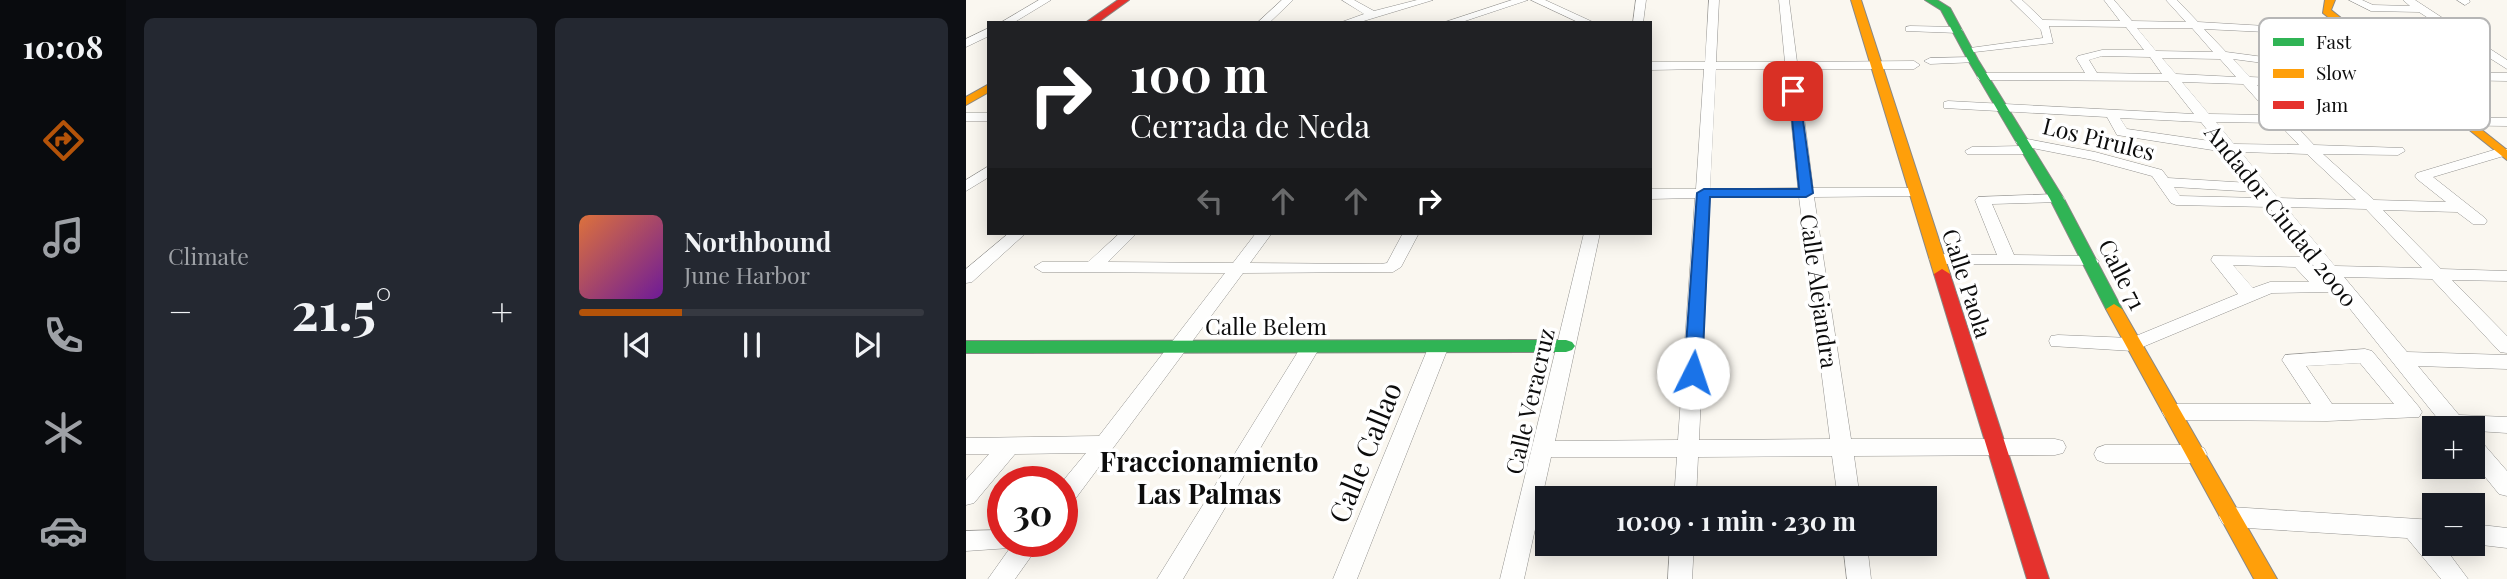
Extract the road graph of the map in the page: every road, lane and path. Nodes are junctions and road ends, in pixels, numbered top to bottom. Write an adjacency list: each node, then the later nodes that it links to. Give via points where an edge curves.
1 (1046, 0): 25 (street)
2 (1124, 0): 26 (street)
3 (1288, 0): 24 (street)
4 (1347, 0): 20 (street)
5 (1428, 0): 20 (street)
6 (1523, 0): 21 (street)
7 (1536, 0): 30 (street)
8 (1641, 0): 31 (street)
9 (1714, 0): 47 (street)
10 (1784, 0): 48 (street, Calle Alejandra)
11 (1856, 0): 49 (street, Calle Paola)
12 (1930, 0): 36 (street, Calle 71, via 1945,8)
13 (2016, 0): 37 (street)
14 (2109, 0): 33 (street, Andador Ciudad 2000)
15 (2170, 0): 32 (street)
16 (2330, 0): 22 (street, via 2326,11)
17 (2354, 0): 19 (street, via 2371,8)
18 (2408, 0): 19 (street)
19 (2422, 9): 23 (street)
20 (1373, 15): 27 (street)
21 (1470, 16): 28 (street); 29 (street)
22 (2334, 18)
23 (2436, 18)
24 (1266, 19)
25 (1009, 21)
26 (1093, 21)
27 (1351, 21)
28 (1454, 21)
29 (1481, 21)
30 (1585, 21)
31 (1638, 21)
32 (2195, 26): 33 (street); 35 (street); 44 (street)
33 (2132, 27): 37 (street); 40 (street, Andador Ciudad 2000)
34 (1910, 29): 36 (street)
35 (2259, 29)
36 (1958, 30): 42 (street, Calle 71)
37 (2045, 31): 42 (street)
38 (987, 33): 39 (street)
39 (966, 44)
40 (2148, 54): 44 (street); 54 (street, via 2102,53 2082,58); 56 (street, Andador Ciudad 2000)
41 (2490, 54): 51 (street)
42 (1971, 55): 46 (street); 55 (street, Calle 71)
43 (2241, 56): 44 (street); 45 (street); 53 (street)
44 (2225, 57): 57 (street)
45 (2259, 59)
46 (1930, 61)
47 (1711, 65): 48 (street); 52 (street); 81 (street)
48 (1790, 65): 49 (street); 82 (street, Calle Alejandra)
49 (1877, 65): 50 (street); 80 (street, Calle Paola)
50 (1914, 65)
51 (2507, 65)
52 (1652, 66)
53 (2259, 74)
54 (2092, 76): 55 (street); 56 (street)
55 (1983, 77): 63 (street, Calle 71)
56 (2165, 77): 57 (street); 67 (street, Andador Ciudad 2000)
57 (2247, 79): 58 (street); 60 (street)
58 (2259, 80)
59 (987, 88): 61 (street)
60 (2259, 91)
61 (966, 102)
62 (1948, 105): 63 (street)
63 (2002, 108): 64 (street); 72 (street, Calle 71)
64 (2111, 113): 67 (street); 73 (street, via 2122,132)
65 (966, 117): 66 (street)
66 (987, 117)
67 (2196, 117): 68 (street); 73 (street); 74 (street, Andador Ciudad 2000)
68 (2259, 119)
69 (2298, 130): 76 (street)
70 (2376, 130): 76 (street, via 2398,151)
71 (2474, 130): 77 (street)
72 (2024, 146): 75 (street, Los Pirules); 84 (street, Los Pirules, via 2095,156 2157,173 2176,200); 85 (street, Calle 71)
73 (2209, 147): 74 (street)
74 (2228, 148): 76 (street); 84 (street, Andador Ciudad 2000)
75 (1972, 150)
76 (2317, 150): 86 (street)
77 (2505, 154): 87 (street, via 2422,176)
78 (987, 171): 79 (street)
79 (966, 187)
80 (1915, 192): 82 (street); 95 (street, Calle Paola)
81 (1704, 193): 82 (street); 83 (street); 127 (street)
82 (1806, 193): 125 (street, Calle Alejandra)
83 (1652, 194)
84 (2259, 195): 86 (street); 100 (street, Andador Ciudad 2000)
85 (2057, 199): 94 (street, via 1983,200); 96 (street, Calle 71)
86 (2370, 205): 87 (street); 101 (street)
87 (2460, 207): 88 (street)
88 (2479, 221)
89 (1016, 235): 103 (street)
90 (1127, 235): 98 (street)
91 (1262, 235): 99 (street)
92 (1410, 235): 99 (street, via 1393,267 1381,270)
93 (1592, 235): 107 (street, Calle Veracruz)
94 (2007, 259): 95 (street); 96 (street)
95 (1937, 260): 126 (street, Calle Paola)
96 (2091, 261): 106 (street, Calle 71)
97 (1042, 267): 98 (street)
98 (1092, 268): 99 (street)
99 (1237, 268): 109 (street)
100 (2328, 271): 101 (street); 113 (street, Andador Ciudad 2000)
101 (2437, 274): 102 (street); 111 (street)
102 (2507, 276)
103 (966, 278)
104 (2250, 296): 104 (street, via 2270,287 2324,288 2300,262 2219,260); 106 (street)
105 (2058, 341): 106 (street)
106 (2133, 345): 115 (street, Calle 71)
107 (1566, 346): 112 (street, Calle Belem); 124 (street, Calle Veracruz)
108 (966, 347): 109 (street, Calle Belem)
109 (1180, 347): 110 (street, Calle Belem); 120 (street)
110 (1311, 347): 112 (street, Calle Belem); 147 (street)
111 (2507, 347)
112 (1438, 348): 148 (street, Calle Callao)
113 (2400, 359): 114 (street); 117 (street, Andador Ciudad 2000)
114 (2507, 362)
115 (2172, 412): 116 (street); 129 (street, Calle 71)
116 (2327, 413): 116 (street, via 2351,413 2412,412 2365,356 2292,360)
117 (2447, 416)
118 (2485, 425): 119 (street)
119 (2507, 425)
120 (1105, 444): 121 (street); 131 (street)
121 (1010, 445): 122 (street); 135 (street)
122 (966, 446)
123 (2055, 447): 126 (street)
124 (1544, 449): 127 (street); 149 (street, Calle Veracruz)
125 (1842, 449): 126 (street); 127 (street); 133 (street, Calle Alejandra)
126 (1997, 449): 152 (street, Calle Paola)
127 (1688, 450): 132 (street)
128 (2105, 454): 129 (street)
129 (2196, 454): 136 (street, Calle 71)
130 (2485, 461): 134 (street)
131 (1078, 479)
132 (1686, 486)
133 (1847, 486)
134 (2507, 486)
135 (966, 496)
136 (2231, 517): 137 (street); 153 (street, Calle 71)
137 (2422, 529)
138 (2485, 535): 139 (street)
139 (2507, 538)
140 (987, 540): 141 (street)
141 (966, 541)
142 (1681, 556): 150 (street)
143 (1856, 556): 151 (street)
144 (2441, 556): 154 (street)
145 (1017, 557): 146 (street)
146 (1000, 579)
147 (1169, 579)
148 (1345, 579)
149 (1512, 579)
150 (1679, 579)
151 (1859, 579)
152 (2038, 579)
153 (2266, 579)
154 (2456, 579)

